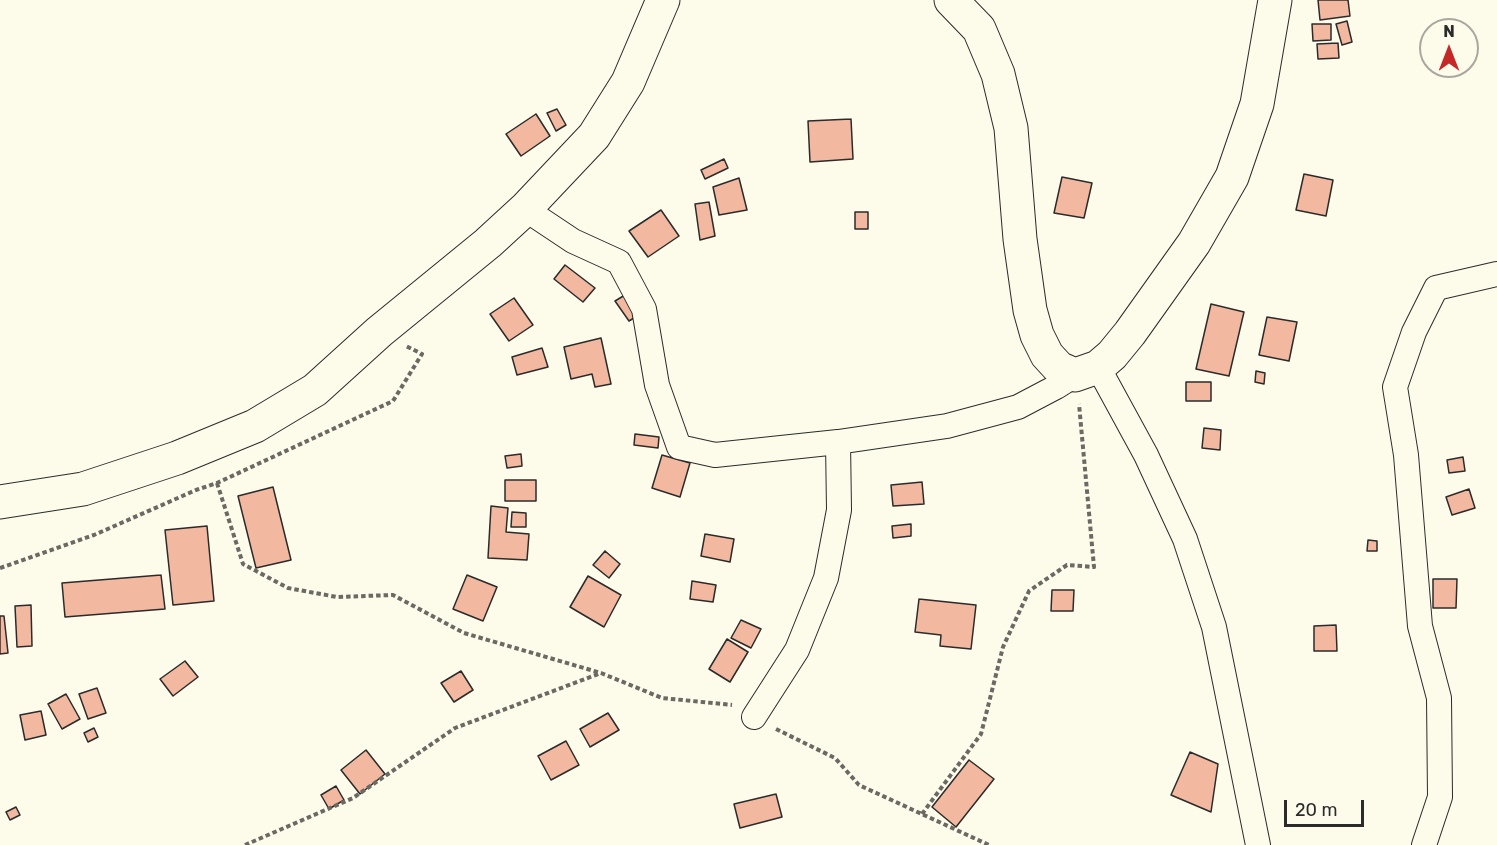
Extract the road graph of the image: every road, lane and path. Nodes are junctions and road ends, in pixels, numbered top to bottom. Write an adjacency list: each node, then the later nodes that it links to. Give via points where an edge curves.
1 (663, 0): 4 (main road, via 628,82 594,136)
2 (951, 0): 6 (main road, via 979,29 998,74 1011,129 1020,239 1036,335 1059,368)
3 (1275, 0): 6 (main road, via 1257,104 1232,177 1194,243 1130,333 1112,355)
4 (525, 209): 7 (street, via 573,241 619,262 644,309 657,385 679,447 714,455); 9 (main road, via 315,390 255,426 177,458 83,489)
5 (1497, 274): 16 (street, via 1436,288 1414,332 1395,387 1406,455 1420,626 1439,698 1440,797)
6 (1086, 371): 7 (street, via 1018,407 947,426); 12 (path, via 1083,430 1094,567 1067,565 1029,591 1003,647 981,734); 15 (street, via 1146,455 1185,539 1214,627)
7 (838, 442): 11 (street, via 839,510 826,578 797,650)
8 (217, 483): 10 (path, via 243,564 288,588 337,597 393,595 464,633)
9 (0, 502)
10 (601, 673): 11 (path, via 662,698 730,704); 13 (path, via 456,728 353,798)
11 (754, 717): 12 (path, via 835,758 859,785)
12 (922, 814): 14 (path)
13 (245, 845)
14 (989, 845)
15 (1258, 845)
16 (1424, 845)

